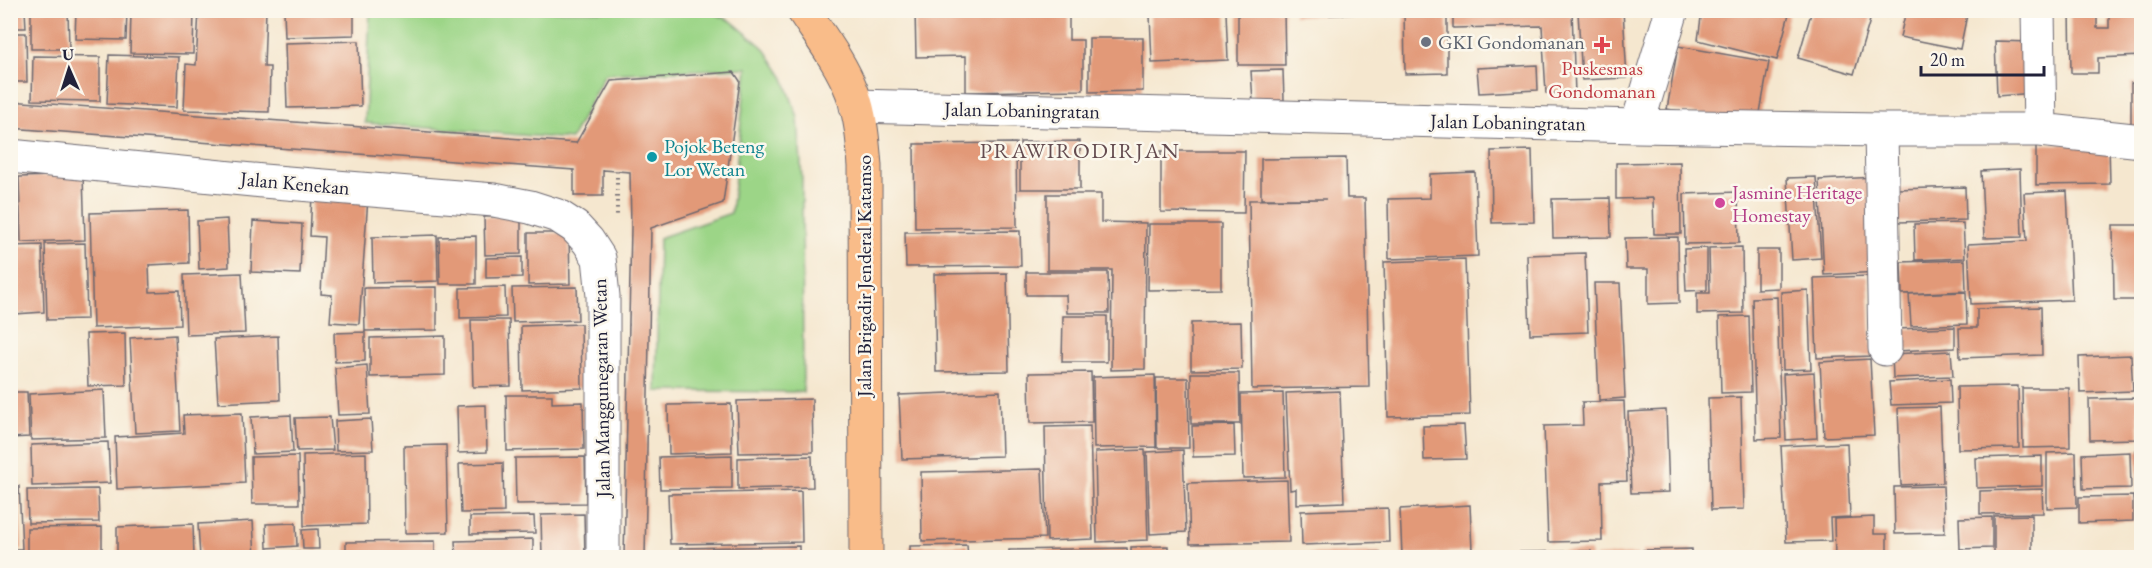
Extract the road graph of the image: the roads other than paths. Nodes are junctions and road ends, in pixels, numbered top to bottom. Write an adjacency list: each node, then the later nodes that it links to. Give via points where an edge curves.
1 (803, 10): 4 (main road, Jalan Brigadir Jenderal Katamso, via 843,75)
2 (1672, 10): 5 (street)
3 (2038, 10): 7 (street)
4 (856, 106): 5 (street, Jalan Lobaningratan); 13 (main road, Jalan Brigadir Jenderal Katamso, via 865,166)
5 (1637, 126): 6 (street, Jalan Lobaningratan)
6 (1881, 130): 7 (street, Jalan Lobaningratan); 11 (street)
7 (2040, 130): 8 (street, Jalan Lobaningratan)
8 (2142, 141)
9 (10, 156): 10 (street, Jalan Kenekan, via 494,200 548,212)
10 (575, 227): 12 (street, Jalan Manggunegaran Wetan, via 599,258 603,296)
11 (1885, 349)
12 (603, 558)
13 (866, 558)

